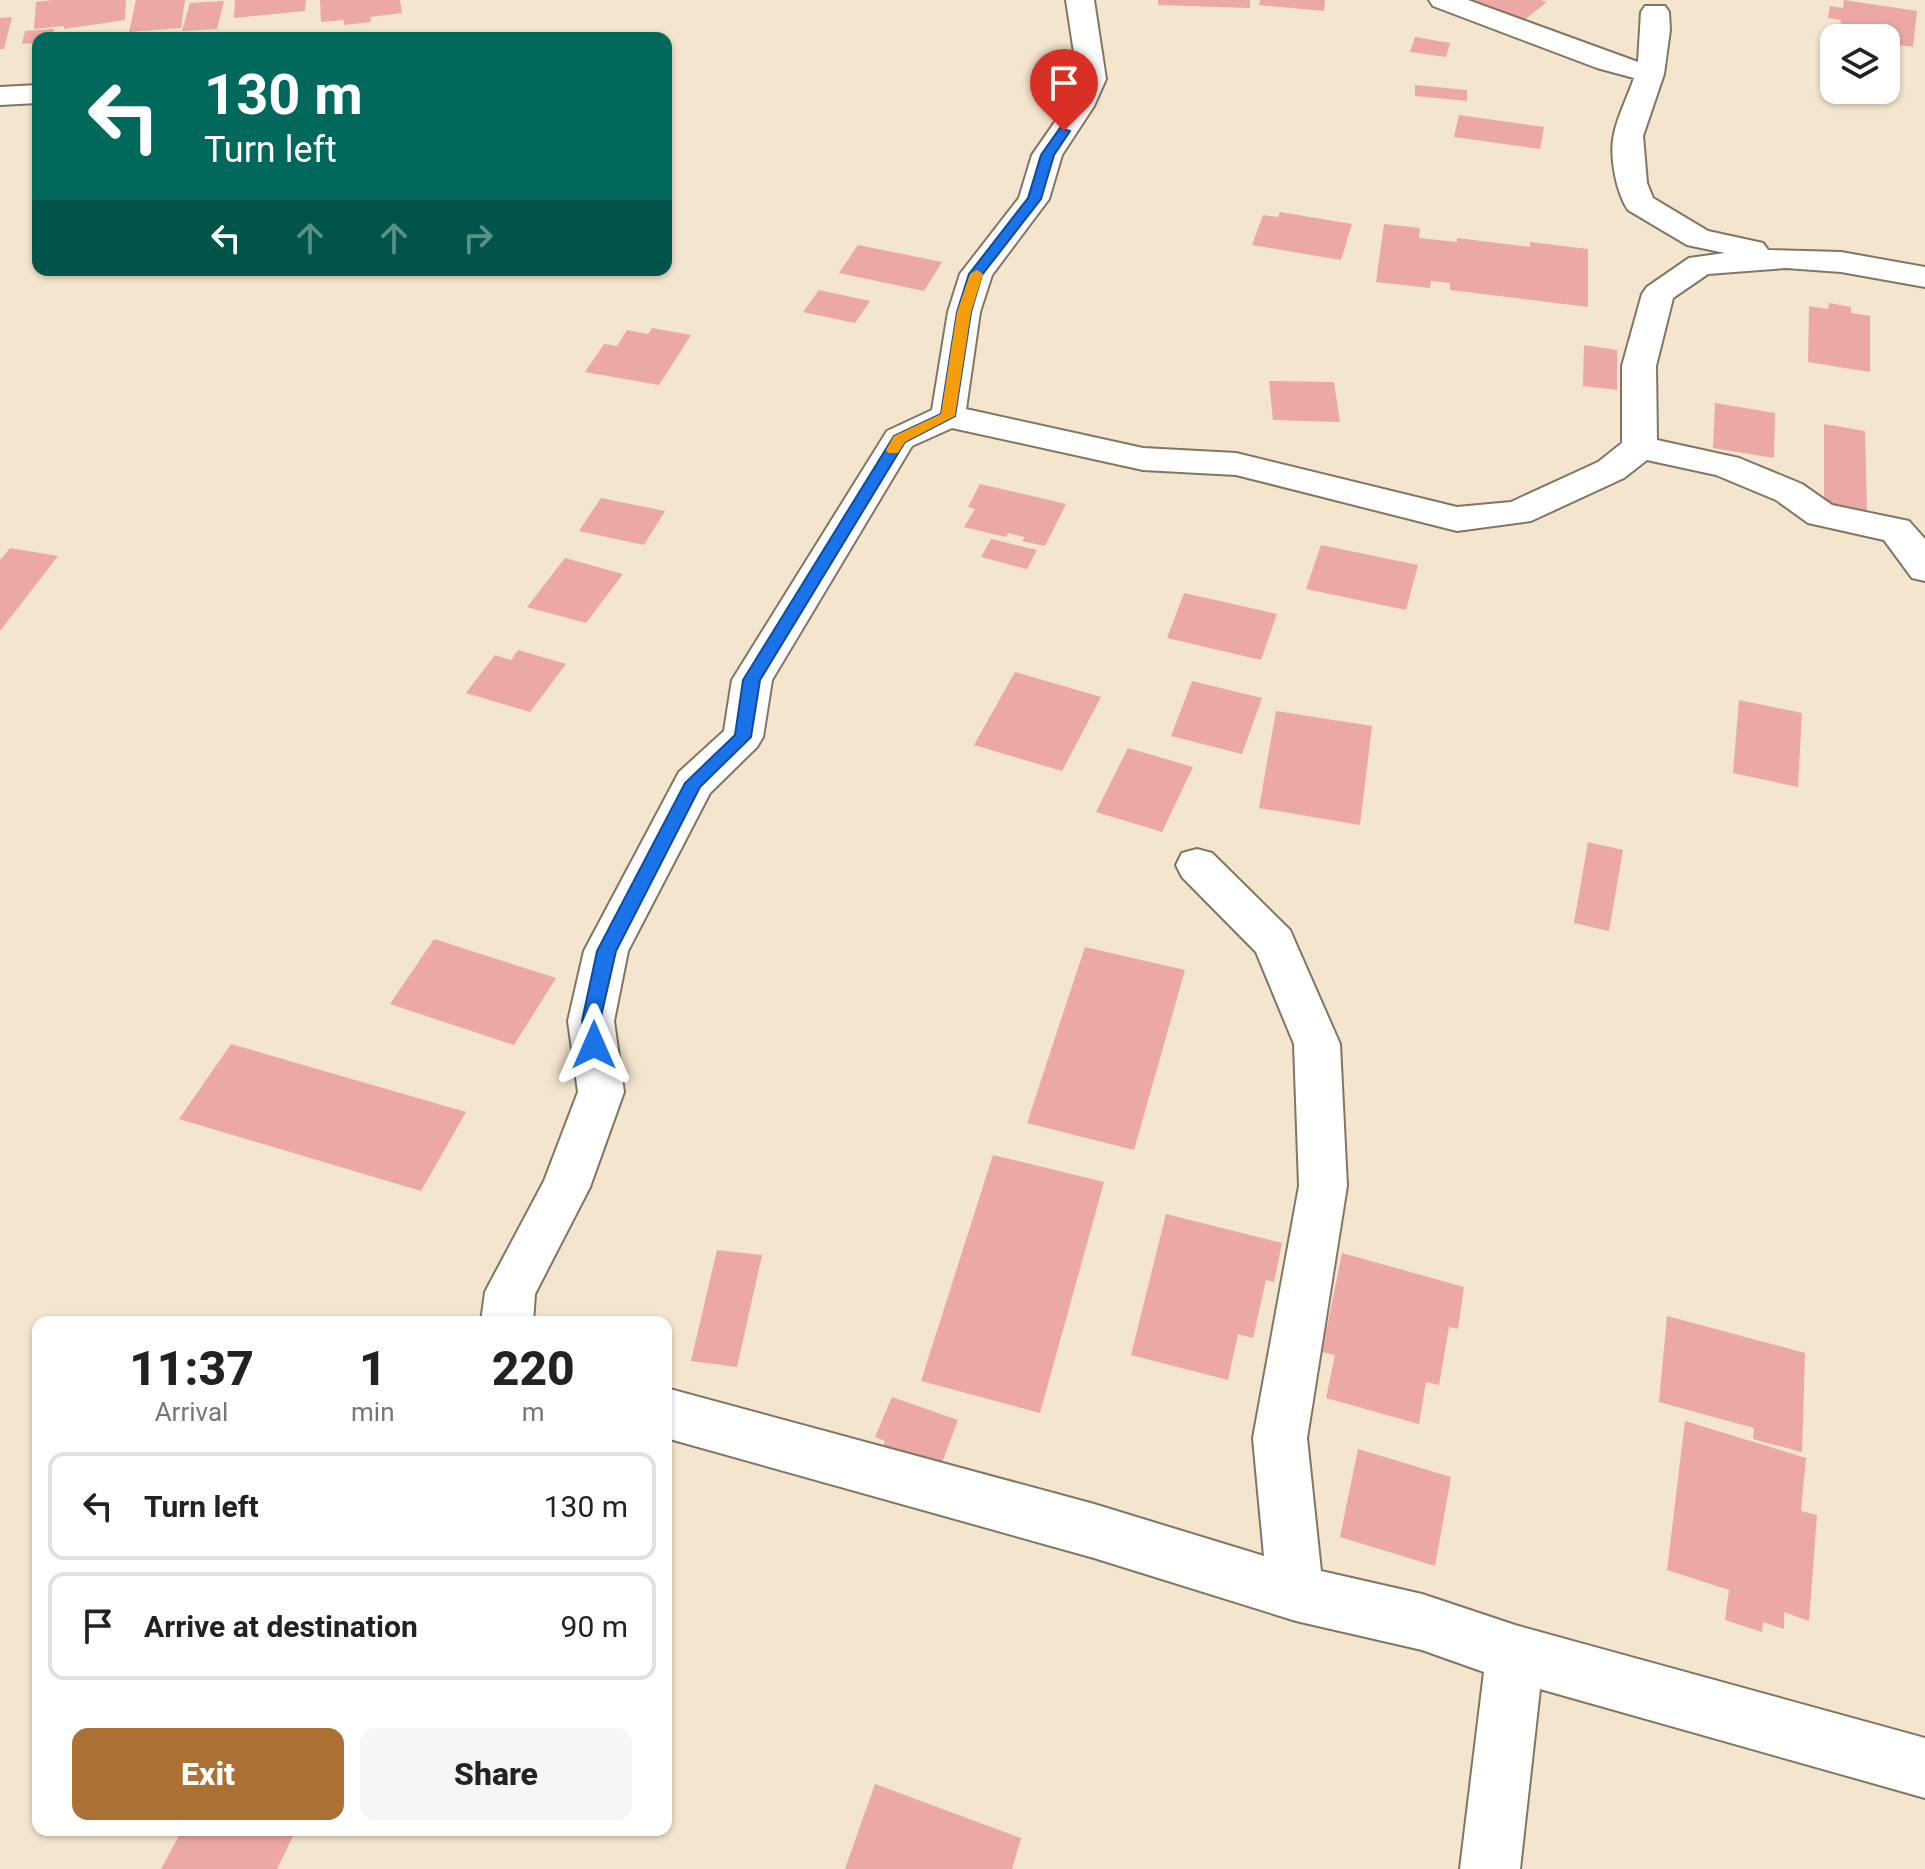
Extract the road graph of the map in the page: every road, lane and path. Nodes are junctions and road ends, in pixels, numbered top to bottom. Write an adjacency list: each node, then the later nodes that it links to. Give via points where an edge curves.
1 (1080, 0): 9 (street, via 1092,79 1047,155 1034,199 976,274 964,312)
2 (1443, 0): 4 (street)
3 (1655, 12): 4 (street)
4 (1650, 74): 7 (street, via 1628,136 1639,203 1698,238)
5 (32, 94): 6 (street)
6 (0, 96)
7 (1786, 258): 8 (street); 10 (street, via 1700,265 1658,294 1639,366)
8 (1925, 277)
9 (948, 416): 10 (street, via 1143,459 1236,464 1457,519 1518,513 1611,470); 13 (street, via 899,439 752,680 743,737 694,783 606,951 591,1021 601,1092 566,1187 510,1292)
10 (1640, 447): 11 (street, via 1726,466 1789,492 1821,515 1896,530)
11 (1925, 569)
12 (1197, 865): 15 (street, via 1274,942 1317,1044 1323,1186 1280,1438)
13 (508, 1316)
14 (672, 1415): 15 (street)
15 (1296, 1593): 16 (street, via 1422,1622)
16 (1515, 1654): 17 (street); 18 (street)
17 (1925, 1768)
18 (1490, 1869)

